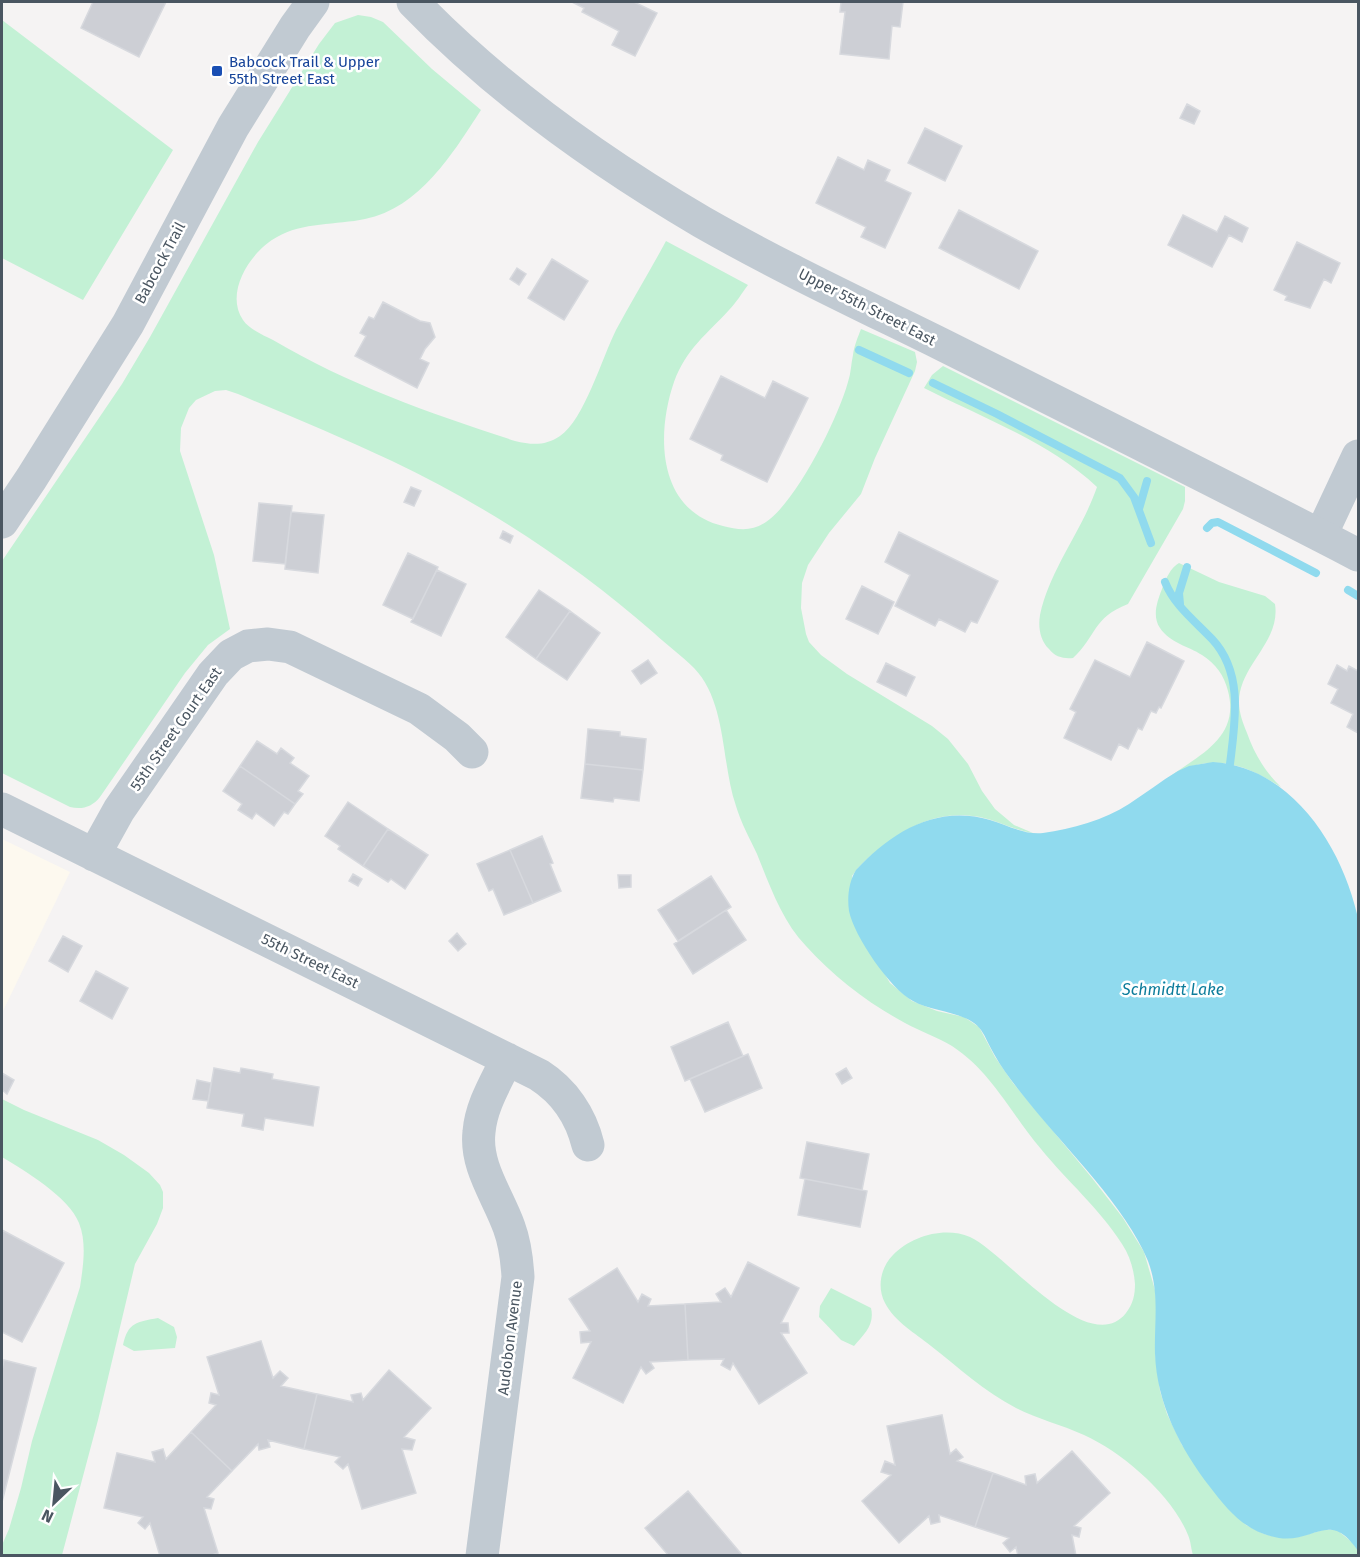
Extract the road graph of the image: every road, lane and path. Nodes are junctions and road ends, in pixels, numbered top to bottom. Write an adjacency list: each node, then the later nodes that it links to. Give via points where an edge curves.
1 (313, 2): 4 (street, Babcock Trail, via 232,127 128,324)
2 (413, 2): 5 (street, Upper 55th Street East, via 553,124 703,223)
3 (1359, 456): 5 (street)
4 (2, 522)
5 (1321, 535): 6 (street, Upper 55th Street East)
6 (1359, 555)
7 (472, 752): 9 (street, 55th Street Court East, via 419,709 301,651 274,644 248,646 213,674 119,810)
8 (2, 809): 9 (street, 55th Street East)
9 (94, 855): 10 (street, 55th Street East)
10 (507, 1059): 11 (street, 55th Street East, via 558,1090 579,1120); 12 (street, Audobon Avenue, via 485,1107 478,1137 487,1177 513,1238 518,1277)
11 (588, 1145)
12 (482, 1556)

